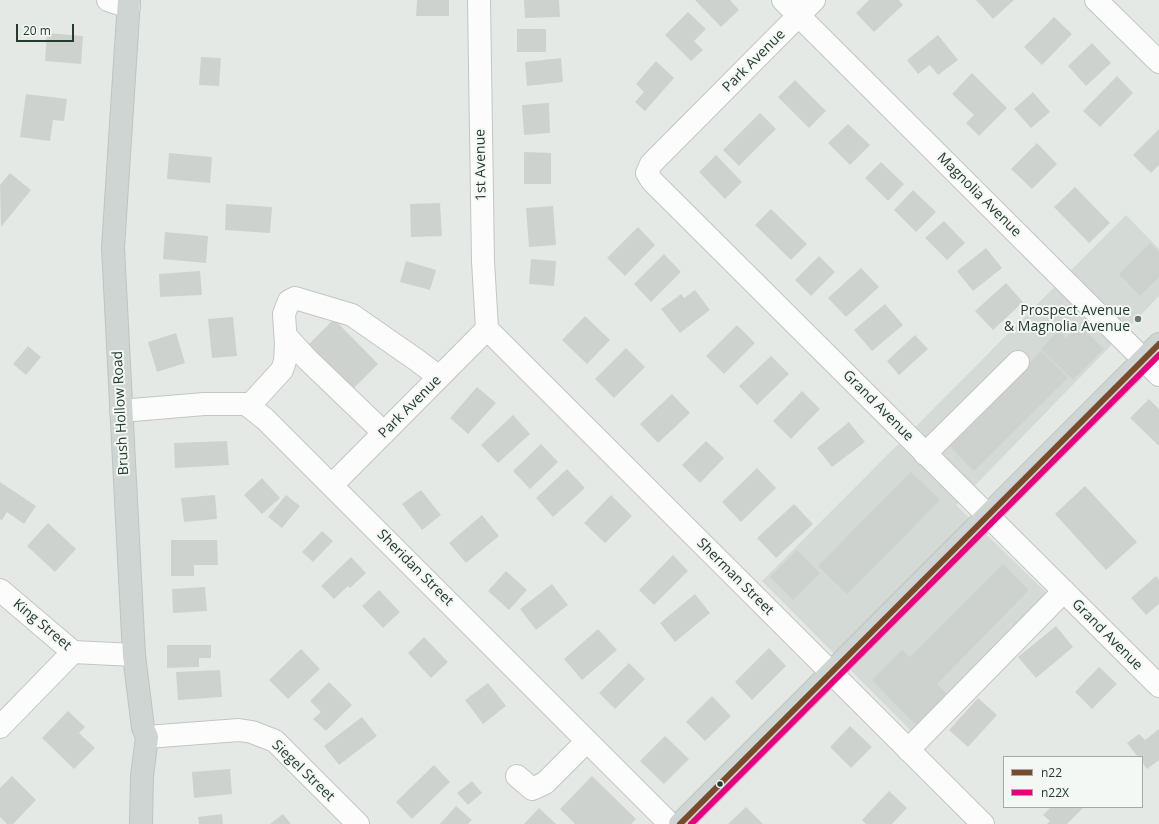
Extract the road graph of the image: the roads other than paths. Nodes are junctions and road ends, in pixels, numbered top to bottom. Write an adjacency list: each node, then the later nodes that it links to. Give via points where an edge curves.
1 (108, 0): 6 (street)
2 (479, 0): 10 (street, 1st Avenue, via 483,253)
3 (783, 0): 7 (street, Magnolia Avenue)
4 (814, 0): 7 (street, Park Avenue)
5 (1096, 0): 8 (street)
6 (129, 3): 18 (main road, Brush Hollow Road, via 113,248)
7 (799, 16): 9 (street, Park Avenue); 13 (street, Magnolia Avenue)
8 (1159, 62)
9 (693, 122): 20 (street, Grand Avenue, via 652,164 647,173 652,181)
10 (487, 330): 16 (street, Park Avenue); 27 (street, Sherman Street)
11 (286, 336): 16 (street, via 284,314 289,301 295,298 352,315); 17 (street, via 282,370); 19 (street, via 307,360)
12 (1159, 344): 13 (main road)
13 (1143, 359): 15 (street, Magnolia Avenue); 22 (main road)
14 (1018, 362): 20 (street)
15 (1159, 375)
16 (439, 377): 19 (street, Park Avenue)
17 (250, 406): 18 (street, via 204,404); 21 (street, Sheridan Street)
18 (121, 411): 26 (main road, Brush Hollow Road)
19 (384, 433): 21 (street, Park Avenue)
20 (926, 454): 22 (street, Grand Avenue)
21 (332, 486): 31 (street, Sheridan Street)
22 (987, 515): 24 (street, Grand Avenue); 27 (main road)
23 (0, 590): 25 (street, King Street)
24 (1064, 591): 28 (street, Grand Avenue); 32 (street)
25 (73, 652): 26 (street, King Street); 29 (street)
26 (134, 655): 30 (main road, Brush Hollow Road, via 143,728)
27 (831, 673): 32 (street, Sherman Street); 37 (main road)
28 (1159, 686)
29 (0, 727)
30 (147, 737): 34 (main road, Brush Hollow Road, via 142,776); 35 (street, Siegel Street, via 239,730 275,741)
31 (588, 741): 33 (street, via 545,783 532,789); 36 (street, Sheridan Street)
32 (908, 750): 38 (street, Sherman Street)
33 (517, 776)
34 (141, 824)
35 (358, 824)
36 (670, 824)
37 (680, 824)
38 (983, 824)

